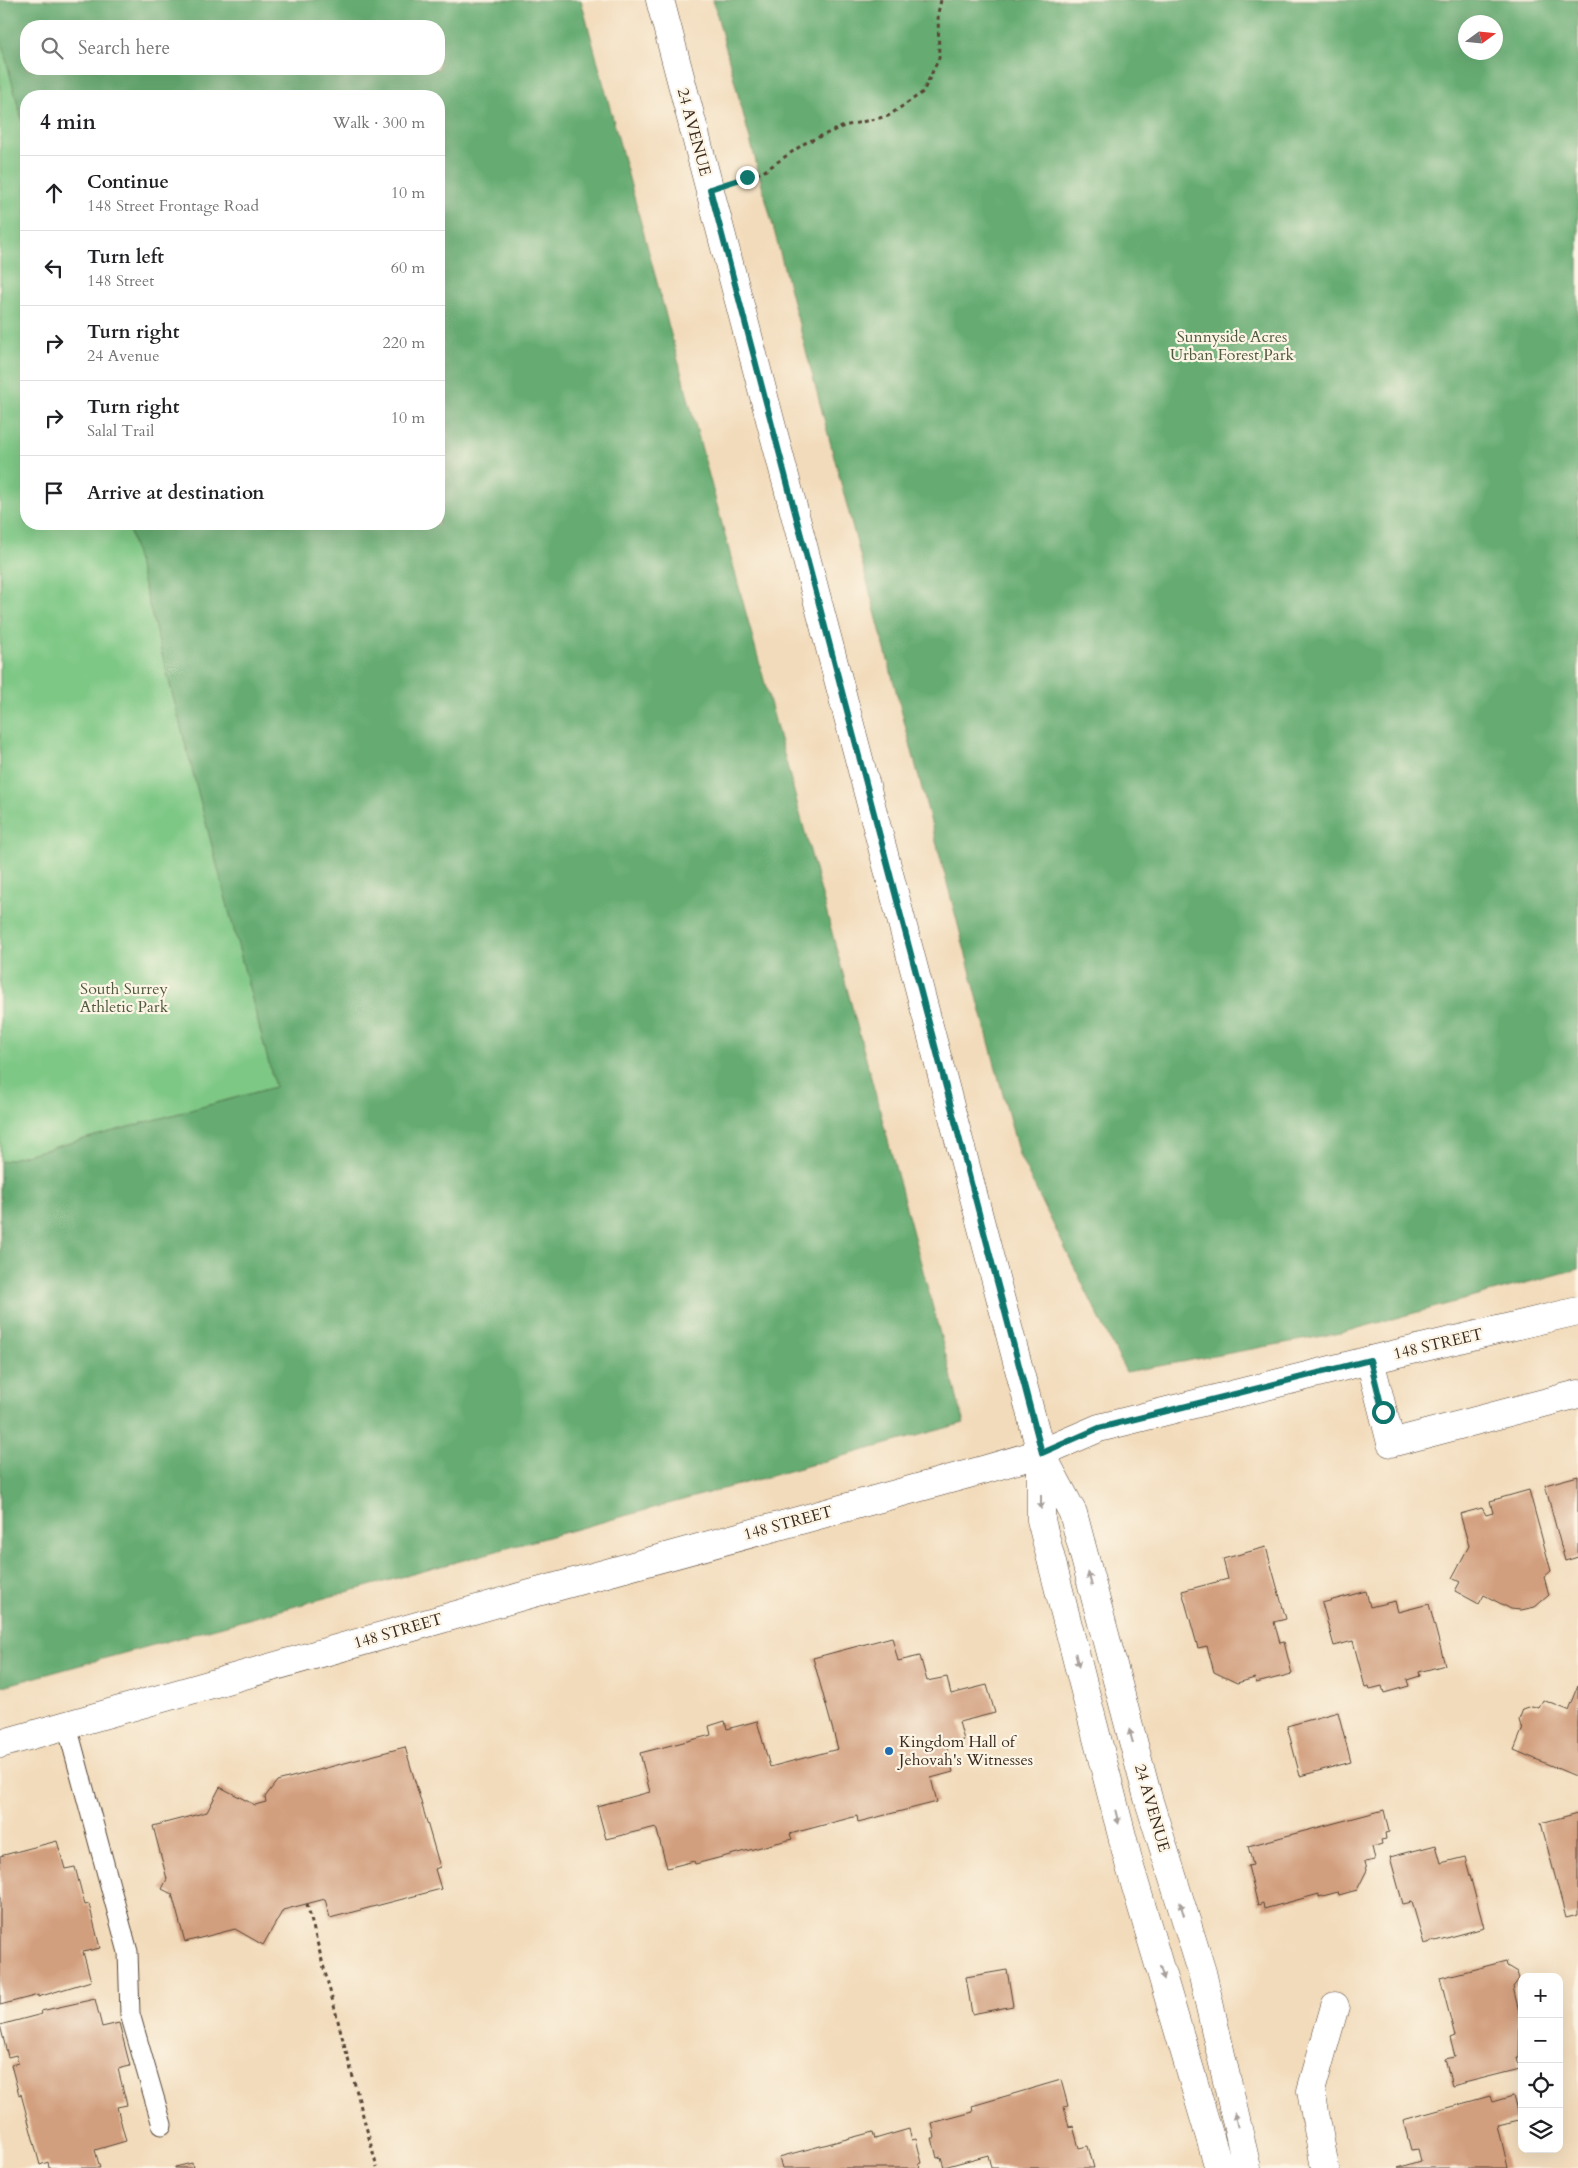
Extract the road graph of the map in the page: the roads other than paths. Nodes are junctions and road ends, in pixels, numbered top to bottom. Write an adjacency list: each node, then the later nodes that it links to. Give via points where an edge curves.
1 (660, 0): 5 (main road, 24 AVENUE)
2 (1578, 1311): 3 (main road, 148 STREET)
3 (1370, 1360): 4 (main road, via 1391,1443); 5 (main road, 148 STREET, via 1099,1428)
4 (1578, 1394)
5 (1042, 1453): 6 (main road, 148 STREET, via 514,1598); 10 (main road, 24 AVENUE, one-way to 10, via 1041,1520 1130,1867); 11 (main road, 24 AVENUE, one-way to 5, via 1202,1972 1148,1798 1073,1514)
6 (67, 1726): 7 (main road, 148 STREET); 9 (lane, via 128,1952 130,2014)
7 (0, 1744)
8 (1335, 2006): 12 (main road, via 1311,2091)
9 (162, 2125)
10 (1219, 2168)
11 (1247, 2168)
12 (1325, 2168)

